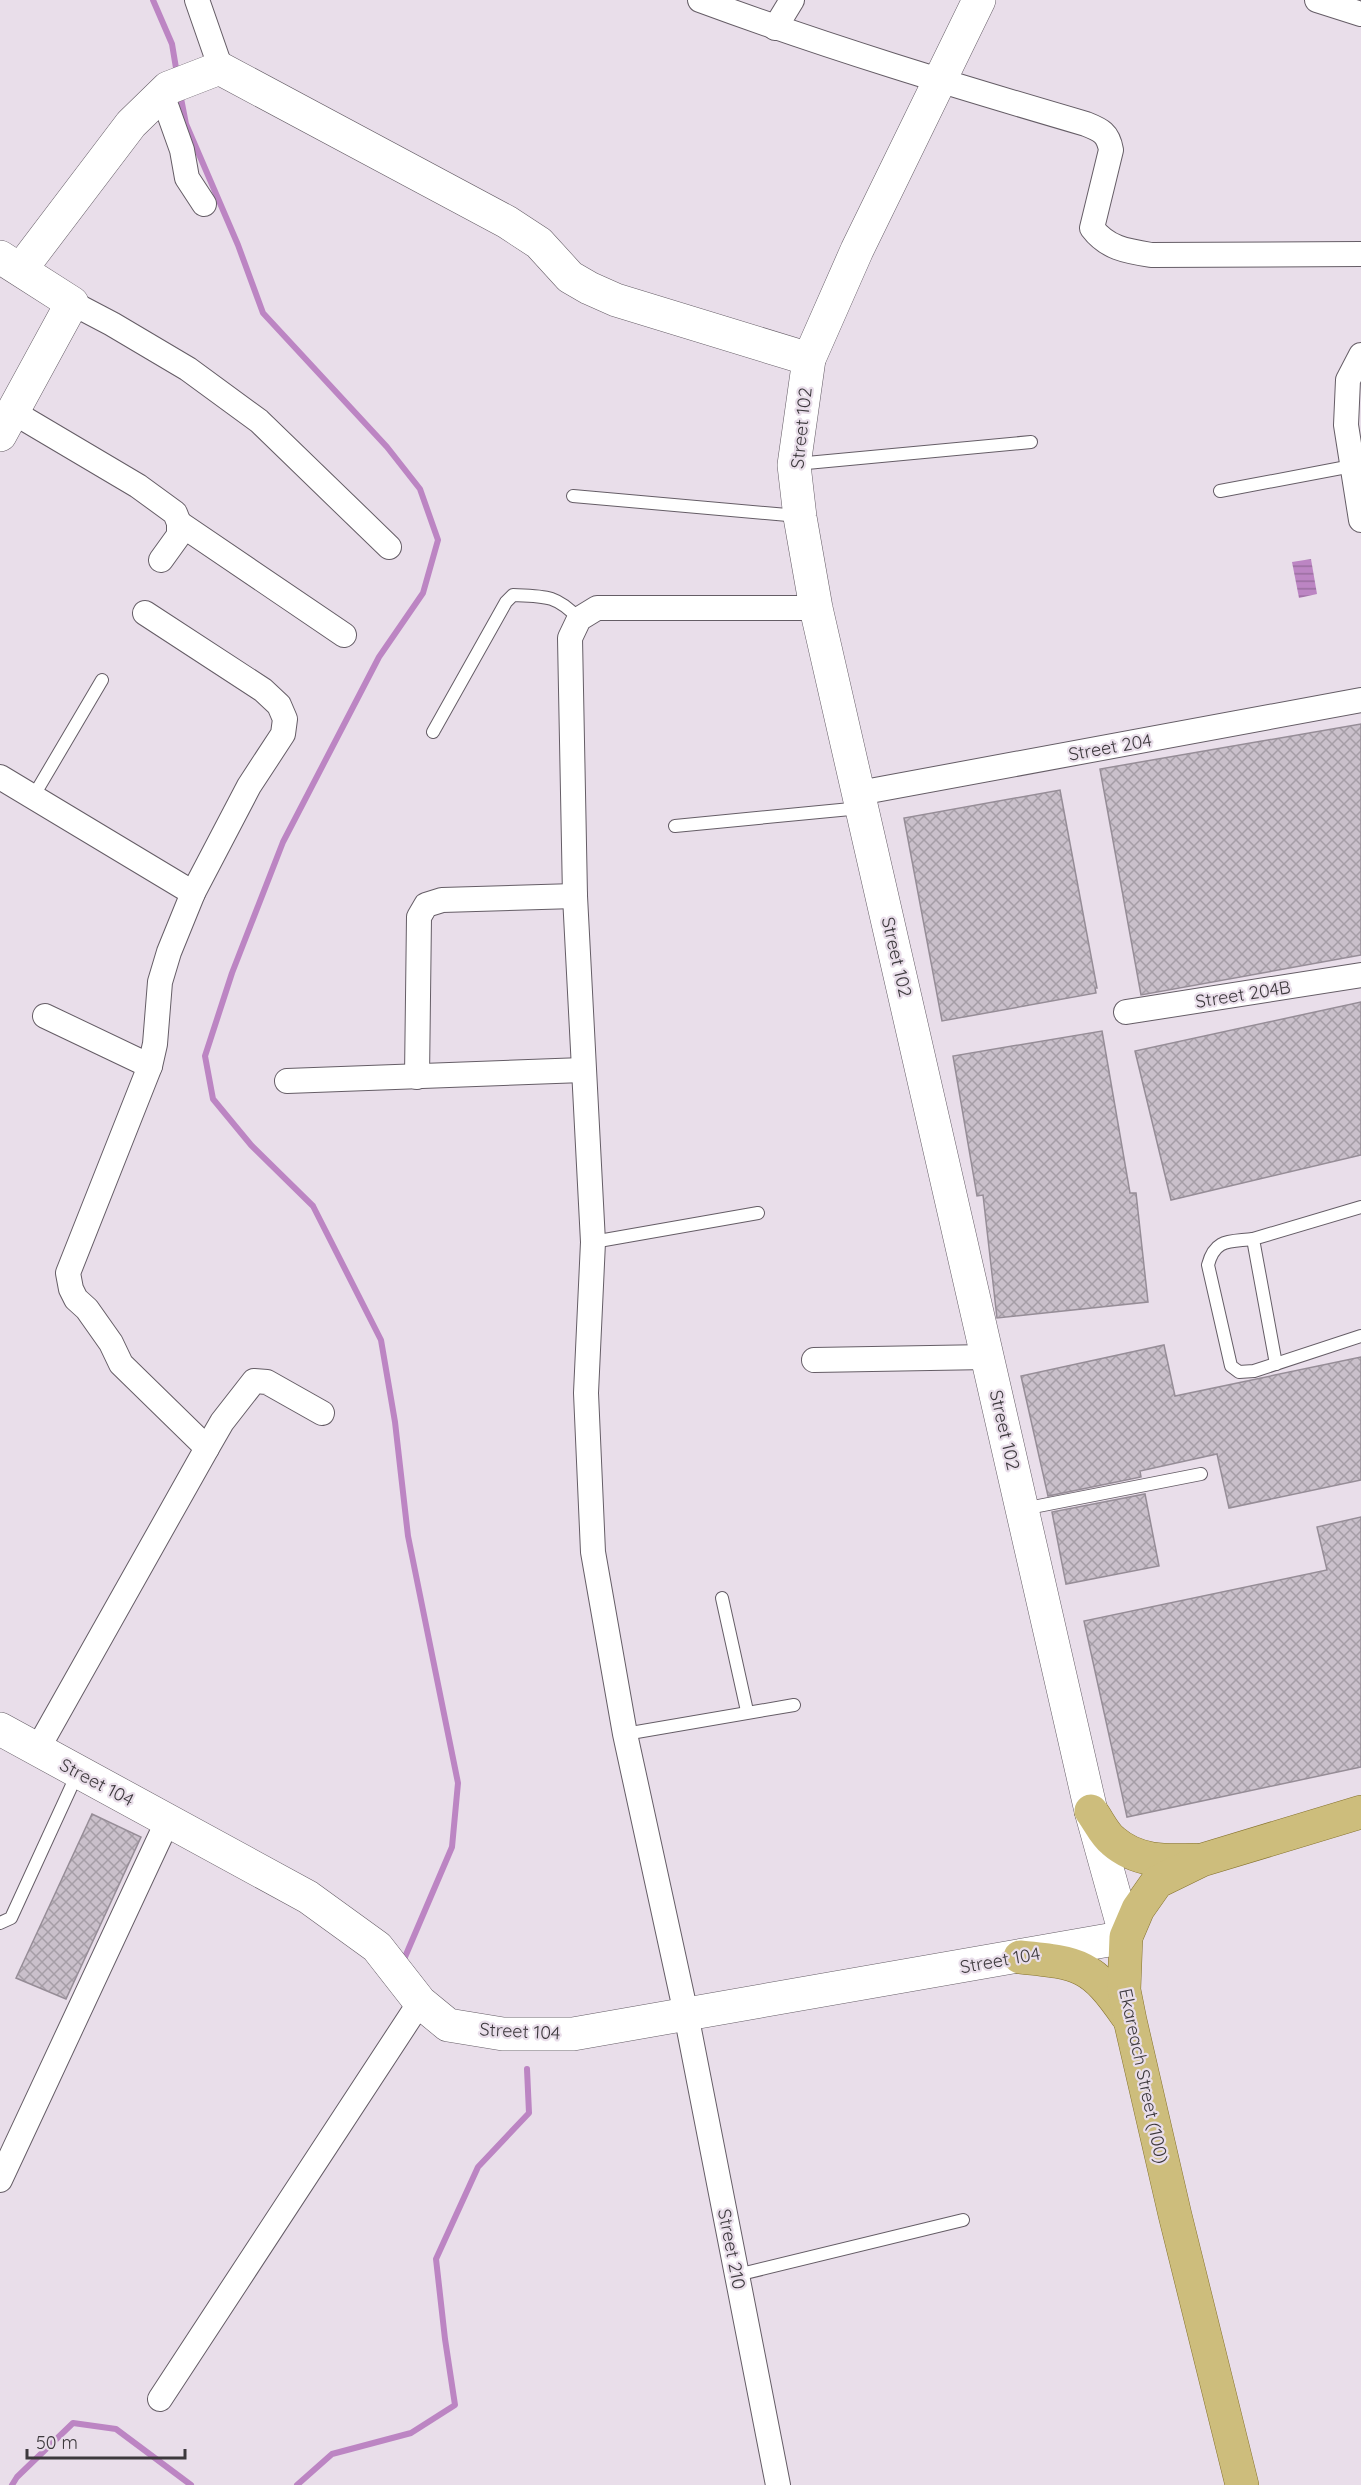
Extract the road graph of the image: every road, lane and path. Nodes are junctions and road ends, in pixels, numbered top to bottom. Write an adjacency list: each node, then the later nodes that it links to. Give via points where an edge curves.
1 (197, 0): 8 (street)
2 (700, 0): 7 (street)
3 (792, 0): 7 (street)
4 (979, 0): 9 (street, Street 102)
5 (1317, 0): 6 (street)
6 (1361, 14)
7 (775, 28): 9 (street)
8 (217, 70): 10 (street); 16 (street, via 507,222 539,243 570,277 589,288 616,300)
9 (938, 81): 12 (street, via 1103,131 1111,150 1092,228 1102,241 1151,255); 16 (street, Street 102)
10 (165, 91): 11 (street, via 187,178); 13 (street, via 131,124)
11 (204, 204)
12 (1361, 254)
13 (10, 263): 14 (street)
14 (72, 303): 17 (street); 26 (street, via 188,369 259,421)
15 (1361, 355): 20 (street, via 1348,380 1346,425)
16 (809, 359): 19 (street, Street 102)
17 (7, 424): 25 (street, via 138,486 175,513)
18 (1031, 442): 19 (lane)
19 (794, 465): 23 (street, Street 102)
20 (1352, 466): 21 (lane); 24 (street)
21 (1220, 491)
22 (573, 496): 23 (lane)
23 (800, 516): 28 (street, Street 102)
24 (1361, 520)
25 (179, 523): 27 (street, via 179,535); 31 (street)
26 (389, 547)
27 (161, 560)
28 (816, 608): 30 (street, via 597,609); 37 (street, Street 102)
29 (145, 613): 39 (street, via 263,690 279,705 285,719 283,734 249,786)
30 (579, 619): 34 (lane, via 565,604 543,596 513,595); 40 (street, Street 210, via 570,638)
31 (344, 635)
32 (102, 680): 36 (lane)
33 (1361, 700): 37 (street, Street 204)
34 (433, 732)
35 (0, 777): 36 (street)
36 (33, 797): 39 (street)
37 (861, 801): 38 (lane); 53 (street, Street 102)
38 (675, 826)
39 (193, 893): 44 (street, via 160,982)
40 (575, 896): 45 (street, Street 210); 46 (street, via 442,900 426,905 419,917)
41 (1361, 975): 42 (street, Street 204B)
42 (1126, 1012)
43 (45, 1016): 44 (street)
44 (150, 1066): 57 (street, via 68,1273 71,1289 111,1343 121,1364)
45 (583, 1070): 46 (street); 51 (street, Street 210)
46 (417, 1077): 47 (street)
47 (287, 1081)
48 (1361, 1207): 50 (lane)
49 (758, 1213): 51 (lane)
50 (1253, 1239): 55 (lane); 55 (lane, via 1221,1243 1208,1264 1231,1366 1239,1372)
51 (593, 1242): 64 (street, Street 210, via 586,1394 593,1552)
52 (1361, 1336): 55 (lane)
53 (988, 1357): 54 (street); 59 (street, Street 102)
54 (814, 1360)
55 (1276, 1364)
56 (322, 1413): 57 (street, via 267,1382 254,1381)
57 (207, 1448): 65 (street)
58 (1201, 1474): 59 (lane)
59 (1023, 1509): 67 (street, Street 102)
60 (722, 1598): 62 (lane)
61 (794, 1705): 62 (lane)
62 (747, 1711): 64 (lane)
63 (0, 1729): 65 (street, Street 104)
64 (625, 1734): 75 (street, Street 210)
65 (37, 1750): 66 (street, Street 104)
66 (78, 1772): 69 (street, Street 104); 71 (lane, via 11,1918)
67 (1091, 1811): 70 (main road, via 1112,1841 1133,1854 1159,1862); 72 (street, Street 102)
68 (1361, 1812): 70 (main road, Ekareach Street (100))
69 (168, 1820): 74 (street, Street 104, via 308,1897 377,1947); 77 (street)
70 (1202, 1860): 72 (main road, Ekareach Street (100), via 1156,1882)
71 (0, 1923)
72 (1126, 1937): 73 (street, Street 104); 76 (main road, Ekareach Street (100), via 1124,1990)
73 (1020, 1957): 75 (street, Street 104); 76 (main road, via 1060,1961 1087,1970 1107,1987)
74 (420, 2002): 75 (street, Street 104, via 448,2025 503,2034 573,2034); 80 (street)
75 (686, 2014): 79 (street, Street 210)
76 (1130, 2020): 82 (main road, Ekareach Street (100))
77 (0, 2180)
78 (963, 2220): 79 (lane)
79 (737, 2275): 81 (street, Street 210)
80 (160, 2399)
81 (773, 2484)
82 (1242, 2485)

